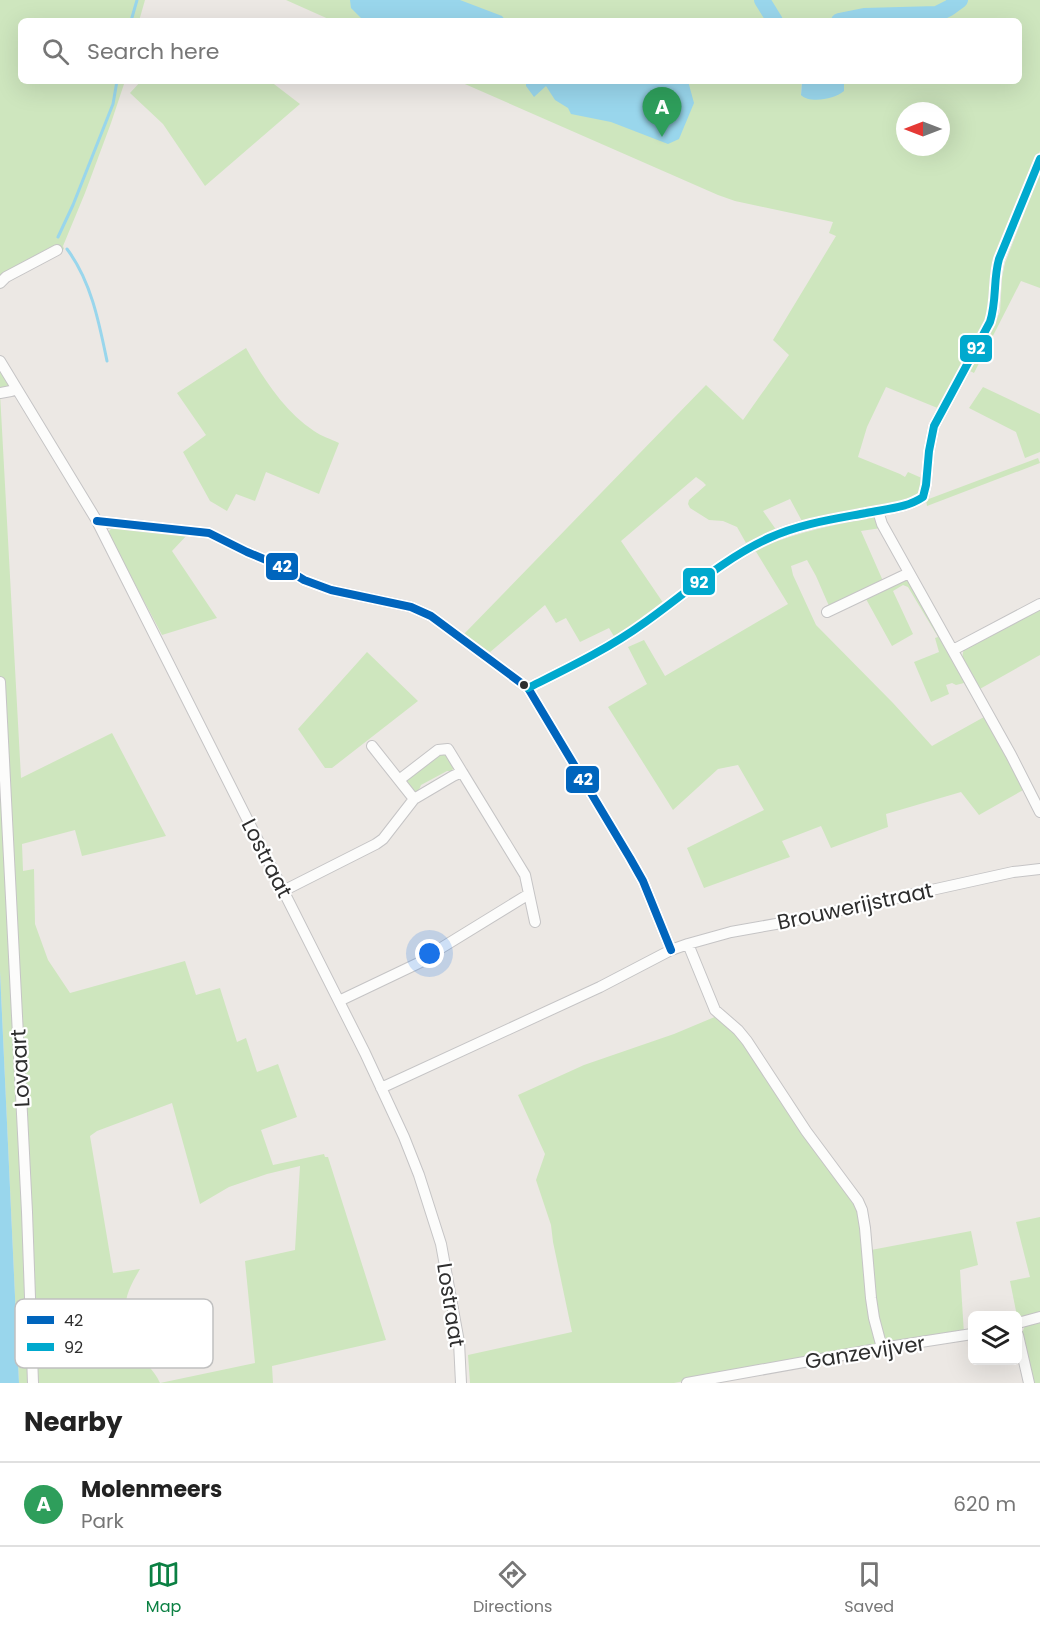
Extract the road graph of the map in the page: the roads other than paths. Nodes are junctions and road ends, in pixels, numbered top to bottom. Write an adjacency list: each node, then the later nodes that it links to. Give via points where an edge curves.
1 (1040, 159): 7 (street, via 997,266 990,322 934,426 923,497)
2 (57, 250): 3 (street)
3 (0, 283)
4 (0, 361): 5 (street, Lostraat)
5 (16, 389): 6 (street); 8 (street, Lostraat)
6 (0, 393)
7 (878, 511): 9 (street); 14 (street, via 801,527 747,549 609,647)
8 (97, 521): 14 (street, via 209,533 331,590 411,607 431,616); 21 (street, Lostraat)
9 (909, 573): 11 (street); 12 (street)
10 (1040, 604): 12 (street)
11 (828, 612)
12 (953, 651): 19 (street)
13 (0, 682): 28 (street, Lovaart)
14 (528, 688): 25 (street, via 643,881)
15 (372, 746): 17 (street)
16 (462, 772): 17 (street, via 448,749 444,749); 18 (street); 22 (street, via 525,875)
17 (399, 780): 18 (street)
18 (414, 799): 21 (street, via 379,842)
19 (1040, 812)
20 (1040, 869): 24 (street, Brouwerijstraat)
21 (283, 891): 26 (street, Lostraat)
22 (529, 894): 23 (street); 26 (street, via 425,960)
23 (535, 922)
24 (688, 944): 25 (street, Brouwerijstraat); 32 (street, via 715,1011 747,1041 858,1201 864,1219 874,1318)
25 (671, 950): 27 (street, Brouwerijstraat)
26 (339, 1001): 27 (street, Lostraat)
27 (381, 1089): 36 (street, Lostraat, via 419,1175 441,1244 459,1342)
28 (30, 1299)
29 (1040, 1317): 30 (street)
30 (1022, 1322)
31 (968, 1335): 32 (street, Ganzevijver)
32 (882, 1348): 37 (street, Ganzevijver)
33 (1022, 1355): 38 (street)
34 (32, 1368): 35 (street, Lovaart)
35 (33, 1383)
36 (461, 1383)
37 (687, 1383)
38 (1029, 1383)

